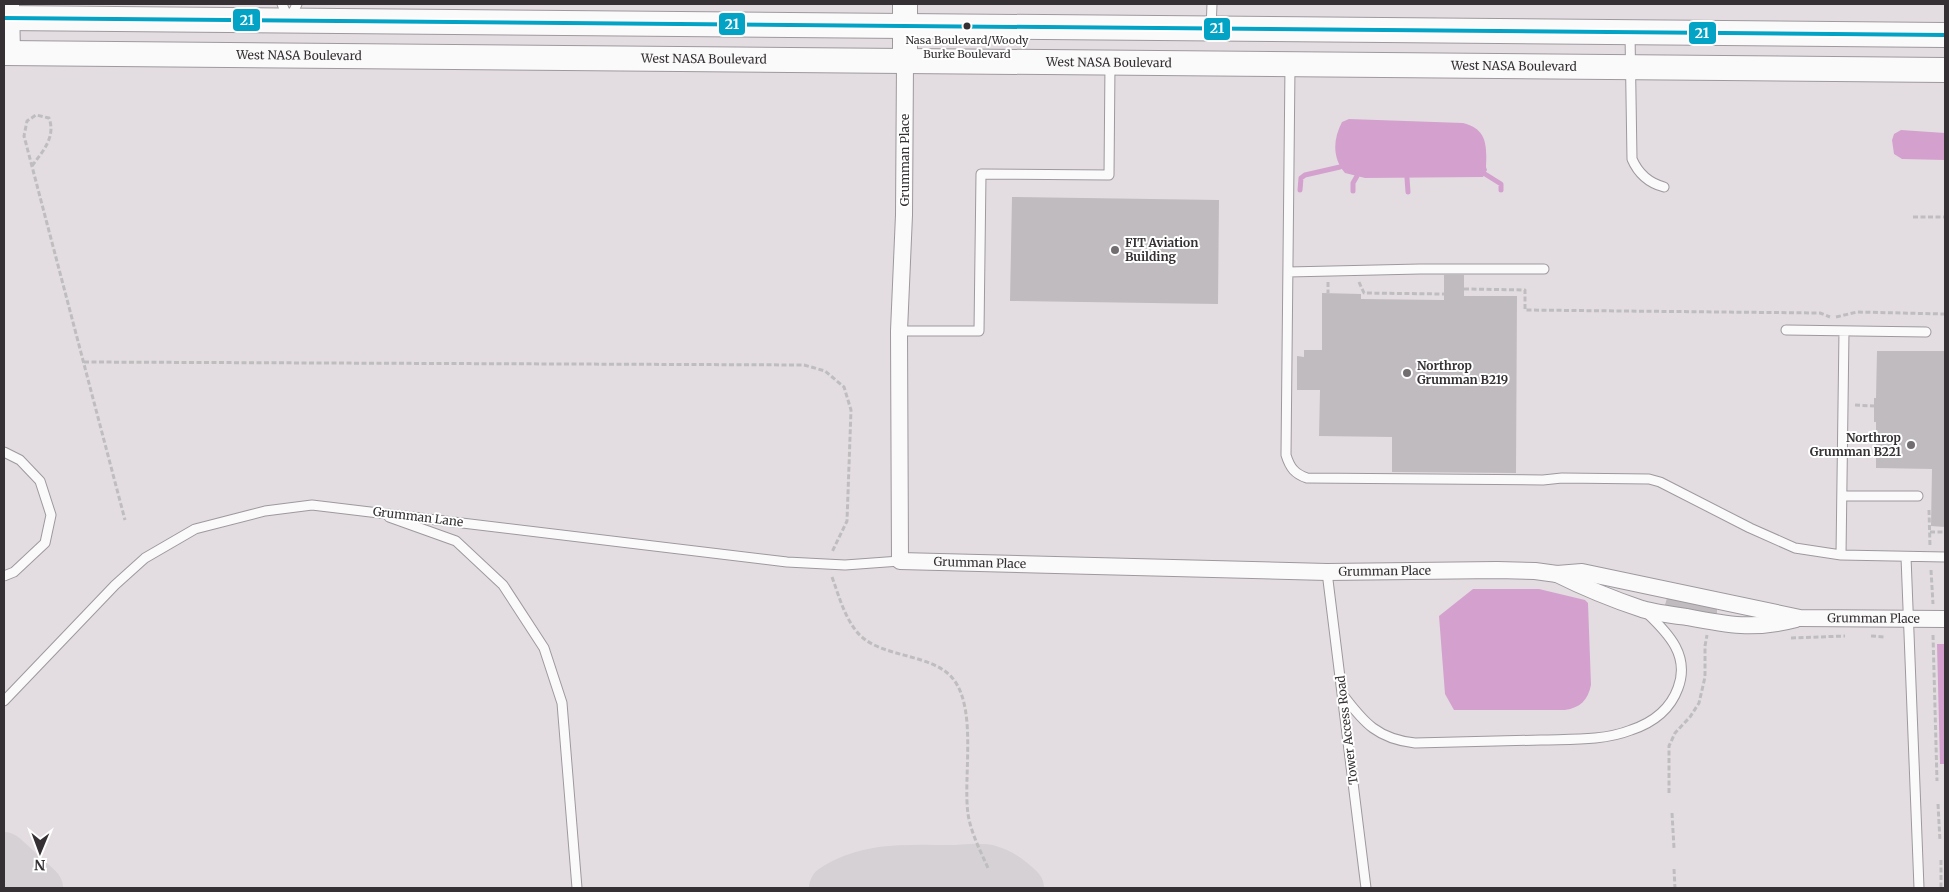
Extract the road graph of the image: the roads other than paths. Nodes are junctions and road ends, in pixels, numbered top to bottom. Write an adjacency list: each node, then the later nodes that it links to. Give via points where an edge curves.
1 (1212, 4): 5 (lane)
2 (289, 10): 3 (main road); 4 (main road); 9 (main road)
3 (9, 13): 8 (street)
4 (905, 15): 5 (main road); 10 (main road)
5 (1211, 29): 6 (main road)
6 (1630, 32): 7 (main road); 13 (lane)
7 (1945, 35)
8 (8, 53): 9 (main road, West NASA Boulevard)
9 (288, 57): 10 (main road, West NASA Boulevard)
10 (905, 62): 11 (main road, West NASA Boulevard); 20 (street, Grumman Place)
11 (1110, 64): 12 (main road, West NASA Boulevard); 20 (lane, via 1109,175 981,174 979,331)
12 (1290, 65): 13 (main road, West NASA Boulevard); 17 (lane)
13 (1630, 68): 14 (main road, West NASA Boulevard); 15 (lane, via 1632,159 1644,177)
14 (1945, 70)
15 (1664, 187)
16 (1544, 269): 17 (lane)
17 (1288, 272): 26 (lane, via 1286,455 1298,475 1307,478 1649,479 1785,544 1807,551)
18 (1786, 330): 19 (lane)
19 (1844, 331): 21 (lane); 23 (lane)
20 (899, 332): 29 (street, Grumman Place)
21 (1926, 332)
22 (4, 452): 32 (lane, via 20,460 40,481 51,515 45,543 14,572)
23 (1842, 496): 24 (lane); 26 (lane)
24 (1918, 496)
25 (372, 512): 29 (lane, Grumman Lane, via 787,562 845,565); 38 (lane, Grumman Lane, via 312,506 265,511 195,529 145,558 115,585); 39 (lane, via 456,541 502,585 544,648 562,703)
26 (1841, 555): 27 (lane)
27 (1906, 557): 28 (lane); 35 (lane)
28 (1945, 557)
29 (900, 561): 30 (street, Grumman Place)
30 (1327, 572): 31 (street, Grumman Place, via 1497,570); 37 (lane, Tower Access Road)
31 (1557, 574): 33 (street, Grumman Place, via 1592,591); 34 (street, Grumman Place, via 1582,572)
32 (4, 576)
33 (1644, 609): 34 (street, Grumman Place, via 1734,626 1780,624); 37 (lane, via 1675,643 1682,669 1680,683 1668,706 1657,718 1630,731 1597,738 1408,743 1388,737 1367,724)
34 (1800, 618): 35 (street, Grumman Place)
35 (1908, 618): 36 (street, Grumman Place); 41 (lane)
36 (1942, 626)
37 (1343, 695): 40 (lane, Tower Access Road)
38 (4, 701)
39 (577, 888)
40 (1366, 888)
41 (1919, 888)

